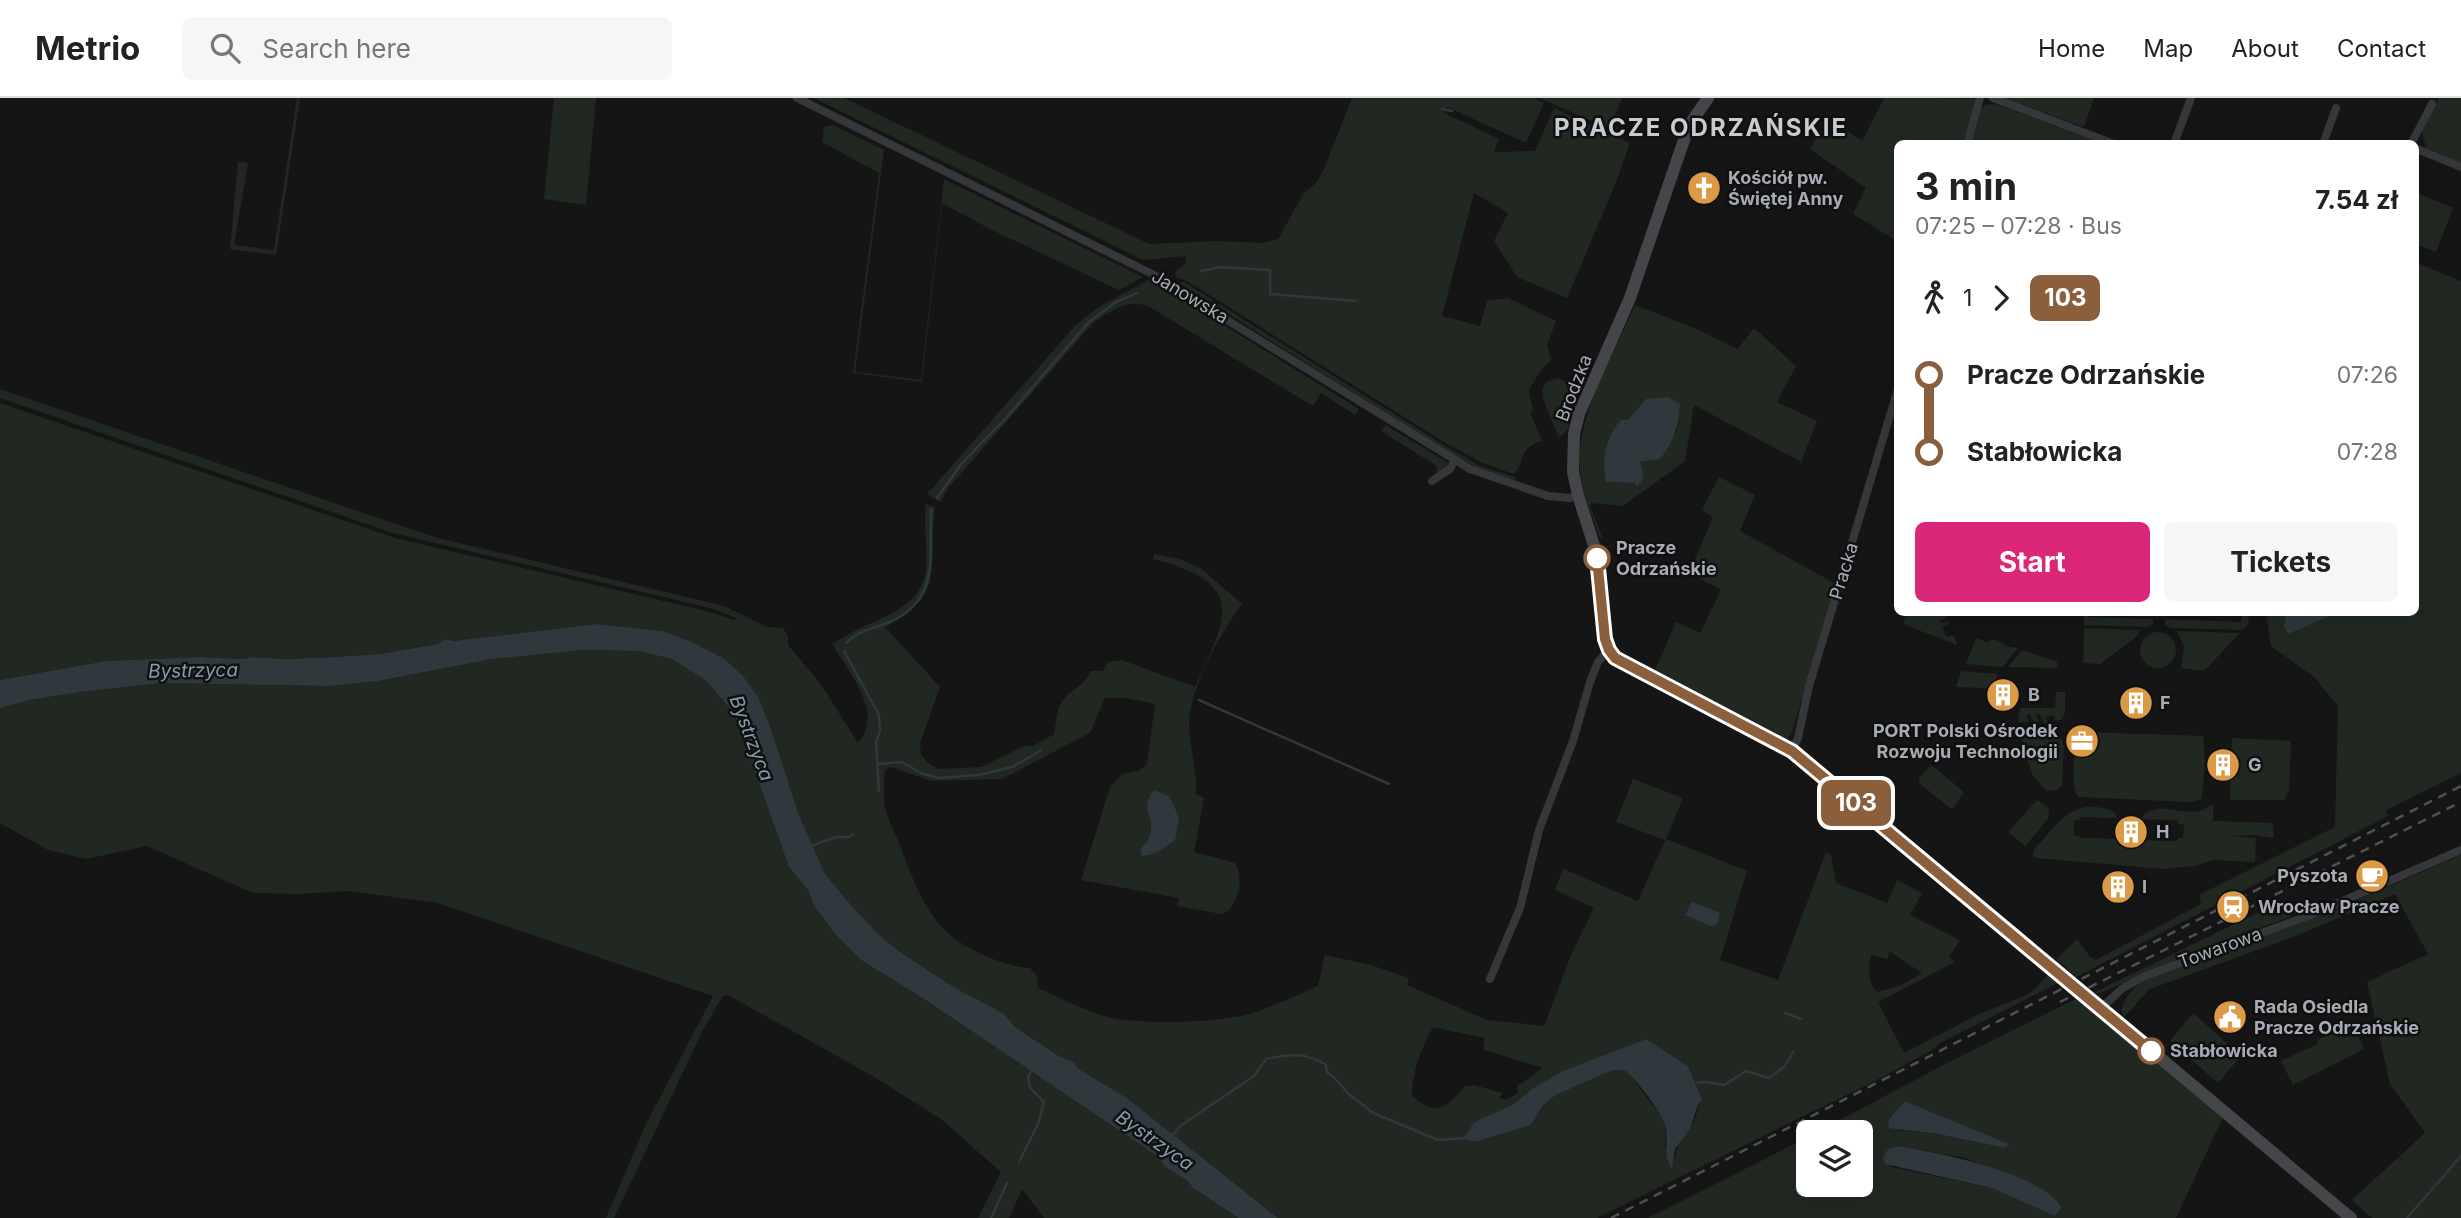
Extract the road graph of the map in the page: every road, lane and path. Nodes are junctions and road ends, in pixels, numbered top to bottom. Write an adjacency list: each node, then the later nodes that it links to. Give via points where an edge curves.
1 (797, 98): 16 (street, Janowska, via 1152,274)
2 (1708, 98): 18 (street, Brodzka, via 1686,134 1630,298 1579,414 1573,452)
3 (1980, 98): 8 (street)
4 (1993, 98): 9 (street)
5 (2191, 98): 10 (street)
6 (2432, 104): 12 (street)
7 (2336, 108): 11 (street)
8 (1968, 140)
9 (2103, 140)
10 (2175, 140)
11 (2324, 140)
12 (2413, 140)
13 (2419, 150): 14 (street)
14 (2461, 167)
15 (1894, 401): 20 (street, Pracka)
16 (1455, 460): 17 (street); 18 (street, Janowska, via 1470,470 1548,496)
17 (1432, 481)
18 (1578, 495): 19 (street, Brodzka, via 1597,555)
19 (1609, 650): 20 (street, via 1626,665); 22 (street, via 1590,682 1539,830 1520,908)
20 (1792, 751): 23 (street)
21 (2461, 850): 23 (street, Towarowa, via 2308,916 2146,976 2123,988)
22 (1490, 979)
23 (2101, 1008): 24 (street)
24 (2351, 1218)

